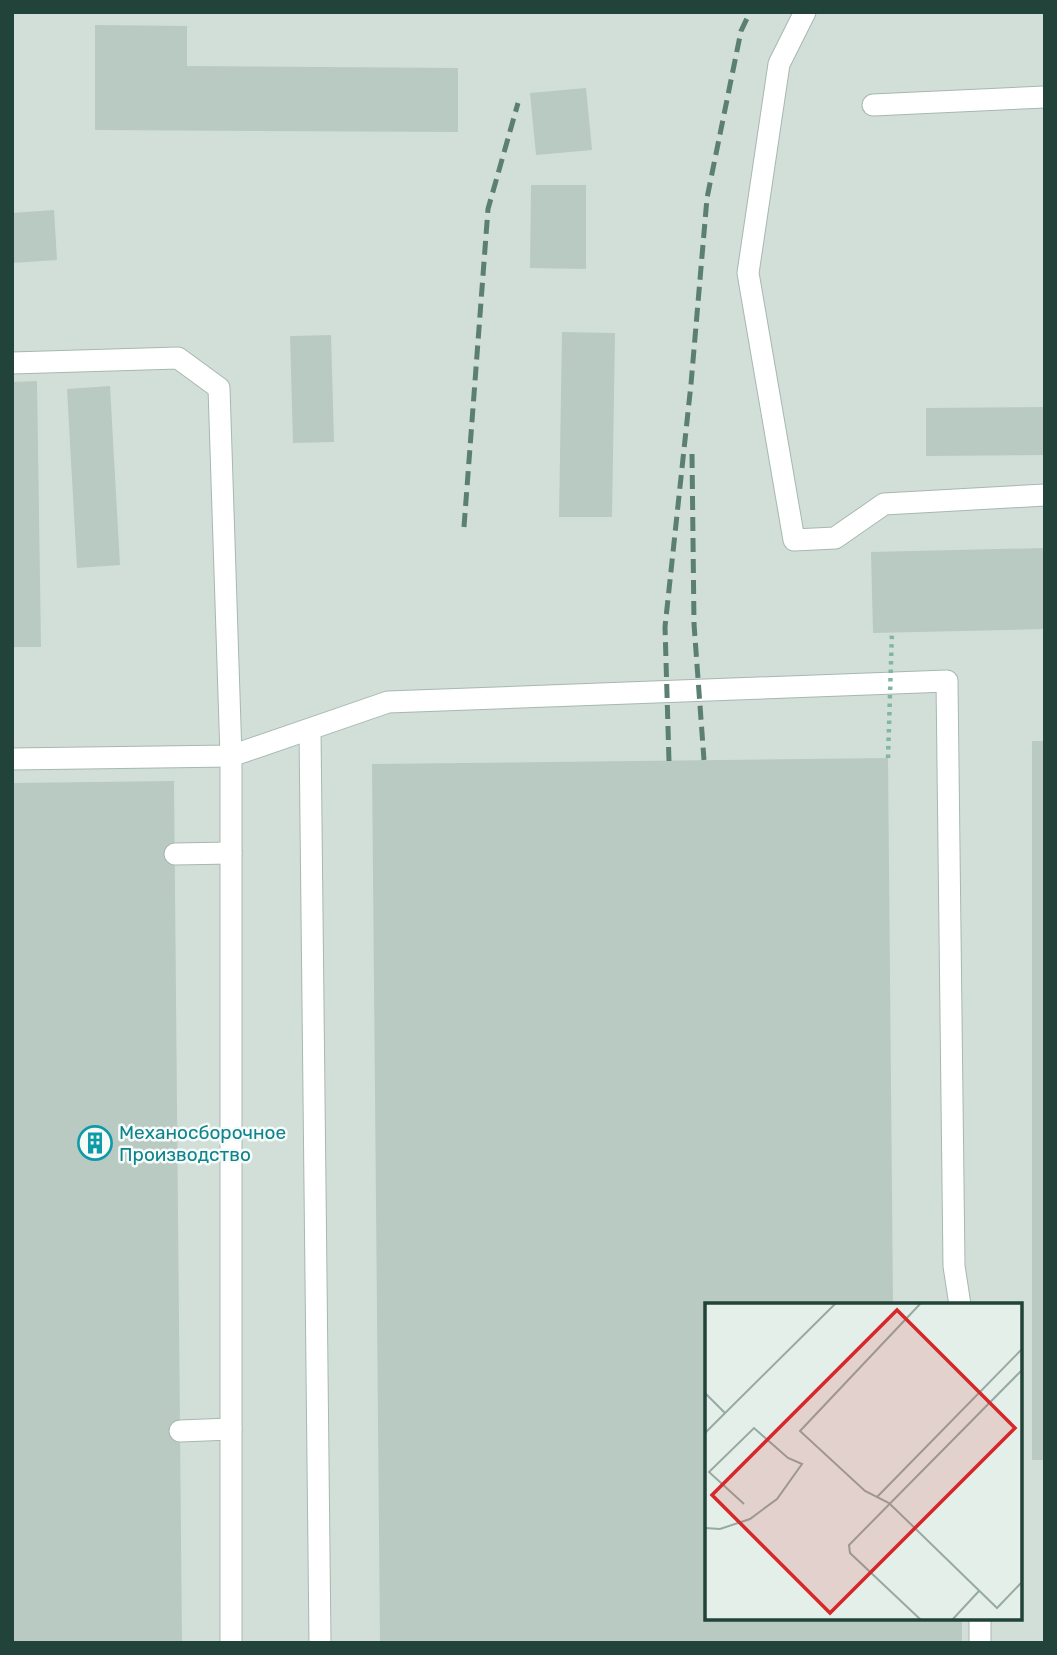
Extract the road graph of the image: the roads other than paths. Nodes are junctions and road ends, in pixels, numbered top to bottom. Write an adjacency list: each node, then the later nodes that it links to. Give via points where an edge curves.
1 (805, 12): 5 (lane, via 779,64 748,273 794,540 835,538 884,504)
2 (1045, 97): 3 (lane)
3 (873, 105)
4 (12, 363): 7 (lane, via 178,358 219,387)
5 (1045, 495)
6 (310, 730): 7 (lane); 11 (lane, via 388,702 947,681 954,1266); 16 (lane)
7 (231, 756): 8 (lane); 9 (lane)
8 (12, 759)
9 (231, 853): 10 (lane); 12 (lane)
10 (175, 854)
11 (960, 1303)
12 (231, 1429): 13 (lane); 15 (lane)
13 (180, 1431)
14 (980, 1620): 17 (lane)
15 (231, 1643)
16 (320, 1643)
17 (980, 1643)

